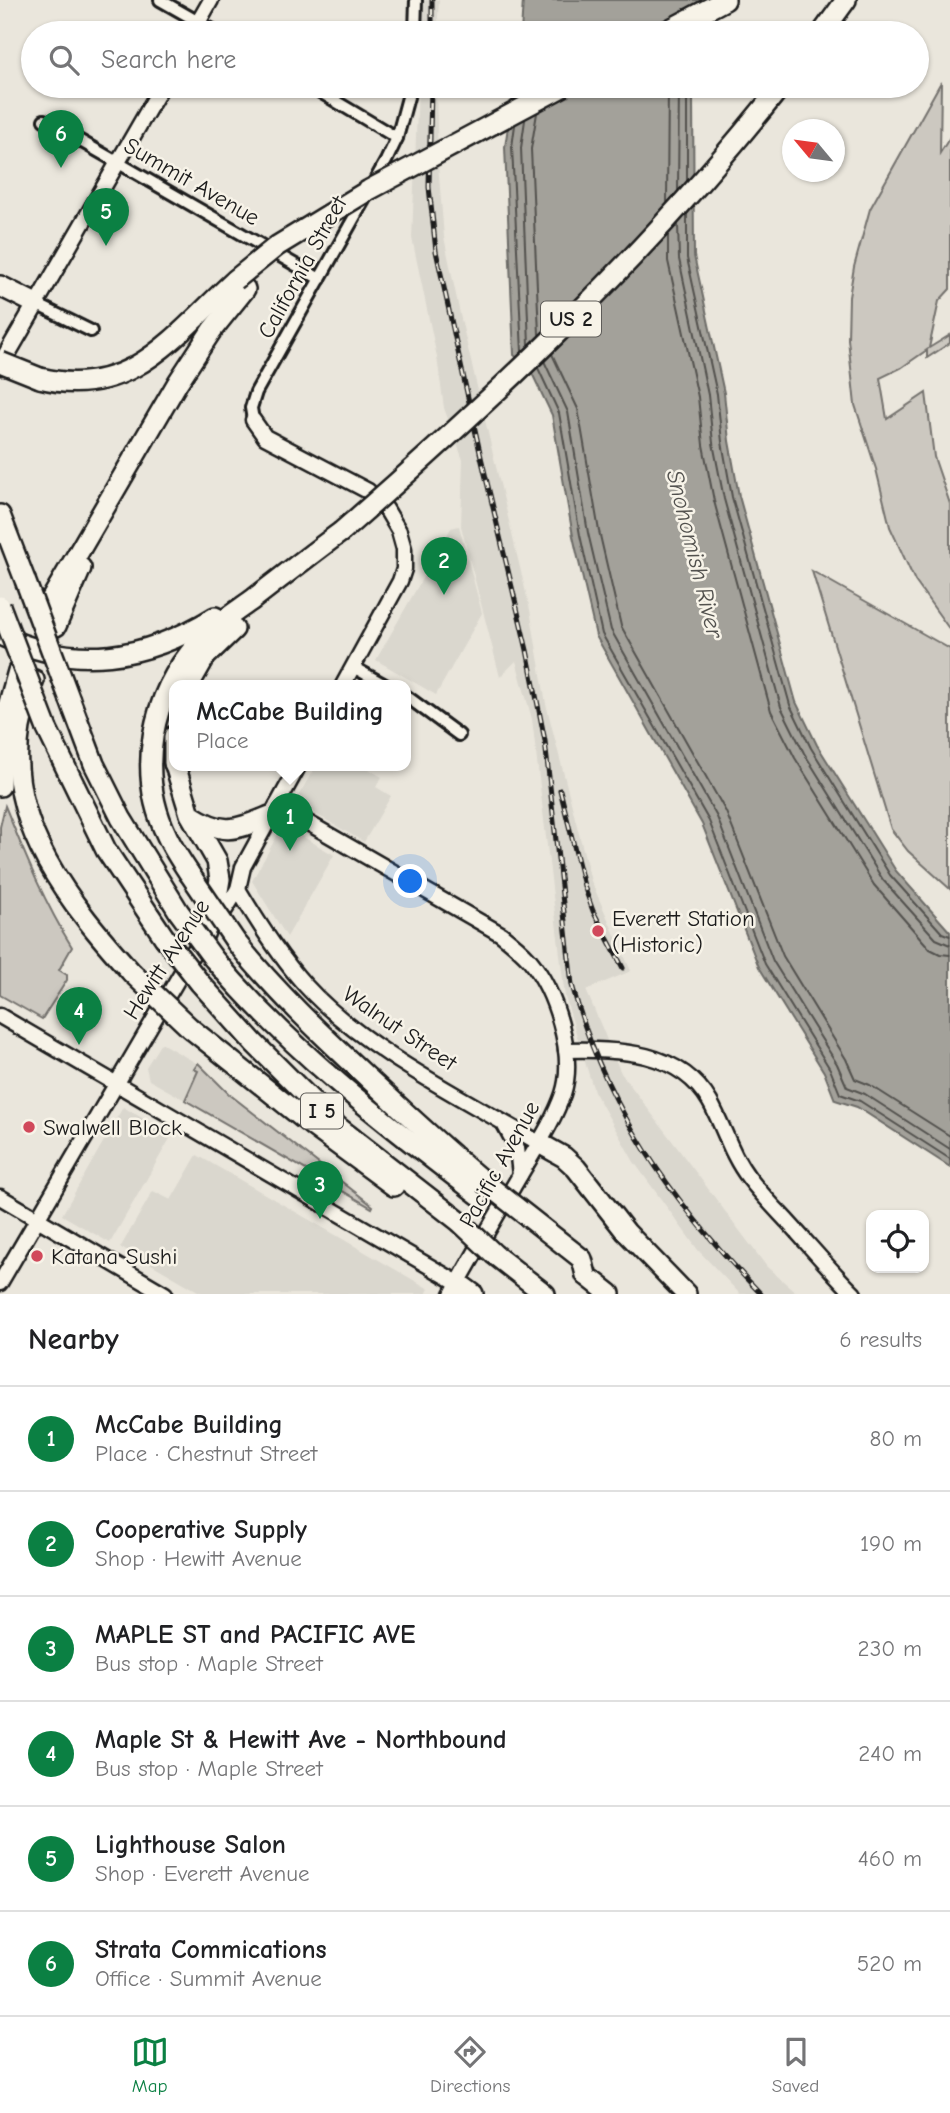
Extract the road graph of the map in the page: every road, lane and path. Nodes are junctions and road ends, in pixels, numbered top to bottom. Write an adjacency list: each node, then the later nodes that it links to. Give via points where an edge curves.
1 (160, 0): 6 (street)
2 (211, 0): 7 (street)
3 (416, 0): 8 (street)
4 (725, 0): 9 (highway)
5 (846, 0): 10 (highway)
6 (186, 21)
7 (199, 21)
8 (415, 21)
9 (686, 21)
10 (831, 21)
11 (155, 98): 18 (street)
12 (330, 98): 17 (street)
13 (408, 98): 17 (street, California Street)
14 (541, 98): 20 (highway, bridge, via 399,173 310,228)
15 (771, 98): 27 (highway, US 2, bridge, via 611,279 460,426)
16 (44, 120): 18 (street, Summit Avenue)
17 (397, 138): 19 (street, California Street)
18 (118, 163): 19 (street, Summit Avenue); 22 (street)
19 (320, 278): 25 (street, California Street, via 256,392)
20 (240, 284): 24 (highway, bridge, via 166,346 137,366 108,377 63,382); 31 (highway, via 113,493)
21 (0, 286): 22 (highway)
22 (36, 304): 23 (street); 24 (main road)
23 (91, 331)
24 (0, 364)
25 (253, 419): 30 (street, via 265,437 368,491 400,531 404,569)
26 (0, 514): 53 (highway, I 5, bridge, via 94,764 179,912 243,993 312,1062 380,1119)
27 (341, 532): 29 (highway, via 277,570 213,618 159,646 115,656 80,657 44,651); 32 (highway, bridge, via 200,641); 33 (highway, via 218,643)
28 (0, 606): 56 (highway, I 5, bridge, via 47,729 106,850 164,937 254,1043 338,1127)
29 (0, 635)
30 (353, 667): 34 (street); 35 (street)
31 (27, 674): 38 (highway); 56 (highway, bridge, via 18,746 22,800 57,878 96,932 190,1028 261,1086 367,1167)
32 (172, 680)
33 (191, 680)
34 (346, 680)
35 (376, 680)
36 (169, 686): 53 (highway, bridge, via 152,738 151,782 167,836 189,873 236,942 302,1017)
37 (411, 700): 39 (street)
38 (1, 731): 42 (highway)
39 (459, 735)
40 (177, 771): 44 (highway)
41 (296, 771): 43 (street, Hewitt Avenue)
42 (0, 786)
43 (273, 811): 44 (highway, via 227,830 208,826); 45 (street, Hewitt Avenue, via 241,870); 48 (street, Pacific Avenue, via 514,944 540,976 557,1013)
44 (190, 814): 46 (highway, via 217,862 217,897)
45 (238, 889): 46 (street, Hewitt Avenue); 50 (street, Walnut Street, via 272,944 322,1002 378,1046)
46 (204, 934): 49 (street, Hewitt Avenue)
47 (0, 1016): 49 (street)
48 (566, 1050): 51 (street, Pacific Avenue, via 562,1095); 63 (street, via 635,1053 686,1074 710,1101 748,1178)
49 (116, 1084): 55 (street, Hewitt Avenue); 58 (street)
50 (502, 1121): 51 (street, Walnut Street); 52 (street, via 517,1148)
51 (539, 1143): 52 (street, Pacific Avenue); 62 (highway, via 576,1168 626,1232)
52 (520, 1175): 58 (street, Pacific Avenue)
53 (482, 1189): 61 (highway, bridge, via 582,1259 586,1275)
54 (0, 1197): 55 (street)
55 (37, 1218): 57 (street, Hewitt Avenue); 59 (street)
56 (459, 1225): 60 (highway, I 5, bridge)
57 (0, 1283)
58 (461, 1290)
59 (165, 1294)
60 (545, 1294)
61 (610, 1294)
62 (685, 1294)
63 (854, 1294)

